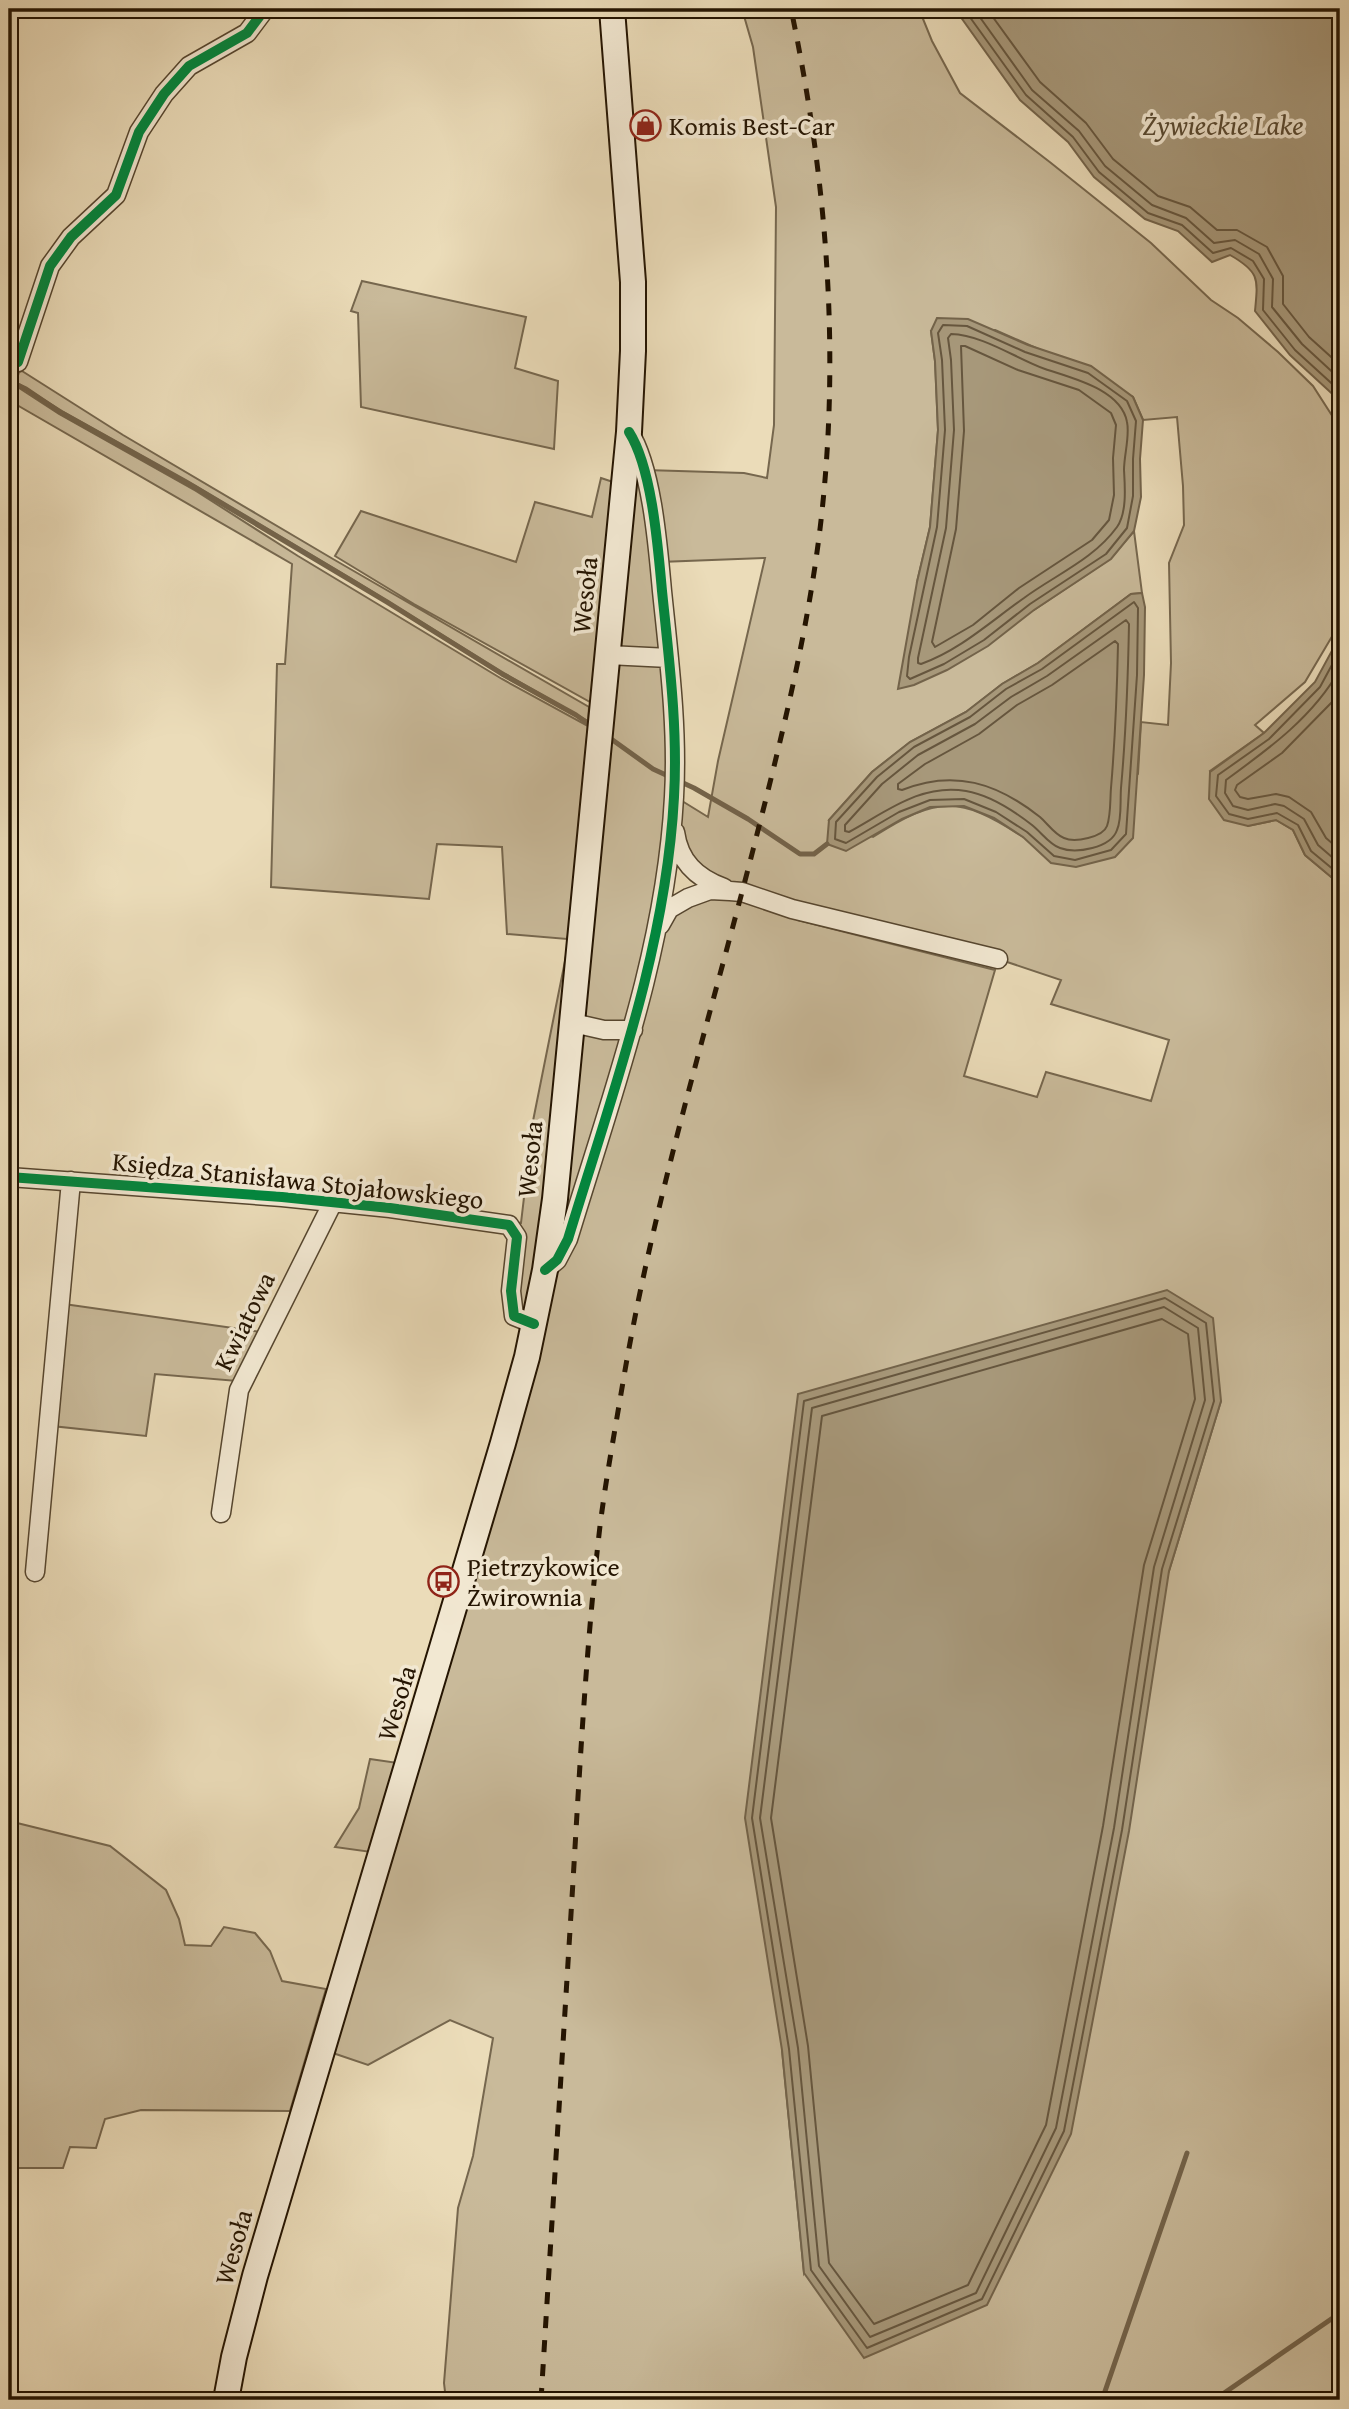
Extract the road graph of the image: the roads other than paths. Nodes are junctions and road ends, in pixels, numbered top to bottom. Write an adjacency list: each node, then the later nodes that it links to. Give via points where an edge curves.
1 (265, 9): 3 (street, via 247,33 189,66 164,94 139,132 116,195 71,237 50,266)
2 (612, 9): 4 (main road, Wesoła, via 633,293)
3 (18, 362)
4 (629, 432): 5 (main road, Wesoła); 6 (street, via 646,470)
5 (608, 655): 6 (street); 11 (main road, Wesoła)
6 (669, 658): 7 (street)
7 (672, 817): 8 (street, via 685,863 706,881); 9 (street)
8 (730, 891): 9 (street, via 710,890 688,898 669,909); 10 (street)
9 (655, 933): 12 (street)
10 (998, 960)
11 (573, 1023): 12 (street); 16 (main road, Wesoła)
12 (633, 1030): 16 (street, via 569,1239)
13 (9, 1177): 14 (street, Księdza Stanisława Stojałowskiego)
14 (71, 1181): 15 (street, Księdza Stanisława Stojałowskiego); 19 (street)
15 (332, 1202): 17 (street, Księdza Stanisława Stojałowskiego, via 509,1225 517,1237 514,1316); 18 (street, Kwiatowa, via 239,1390)
16 (545, 1270): 17 (main road, Wesoła)
17 (534, 1324): 20 (main road, Wesoła, via 465,1574 255,2276)
18 (221, 1513)
19 (35, 1572)
20 (226, 2400)

